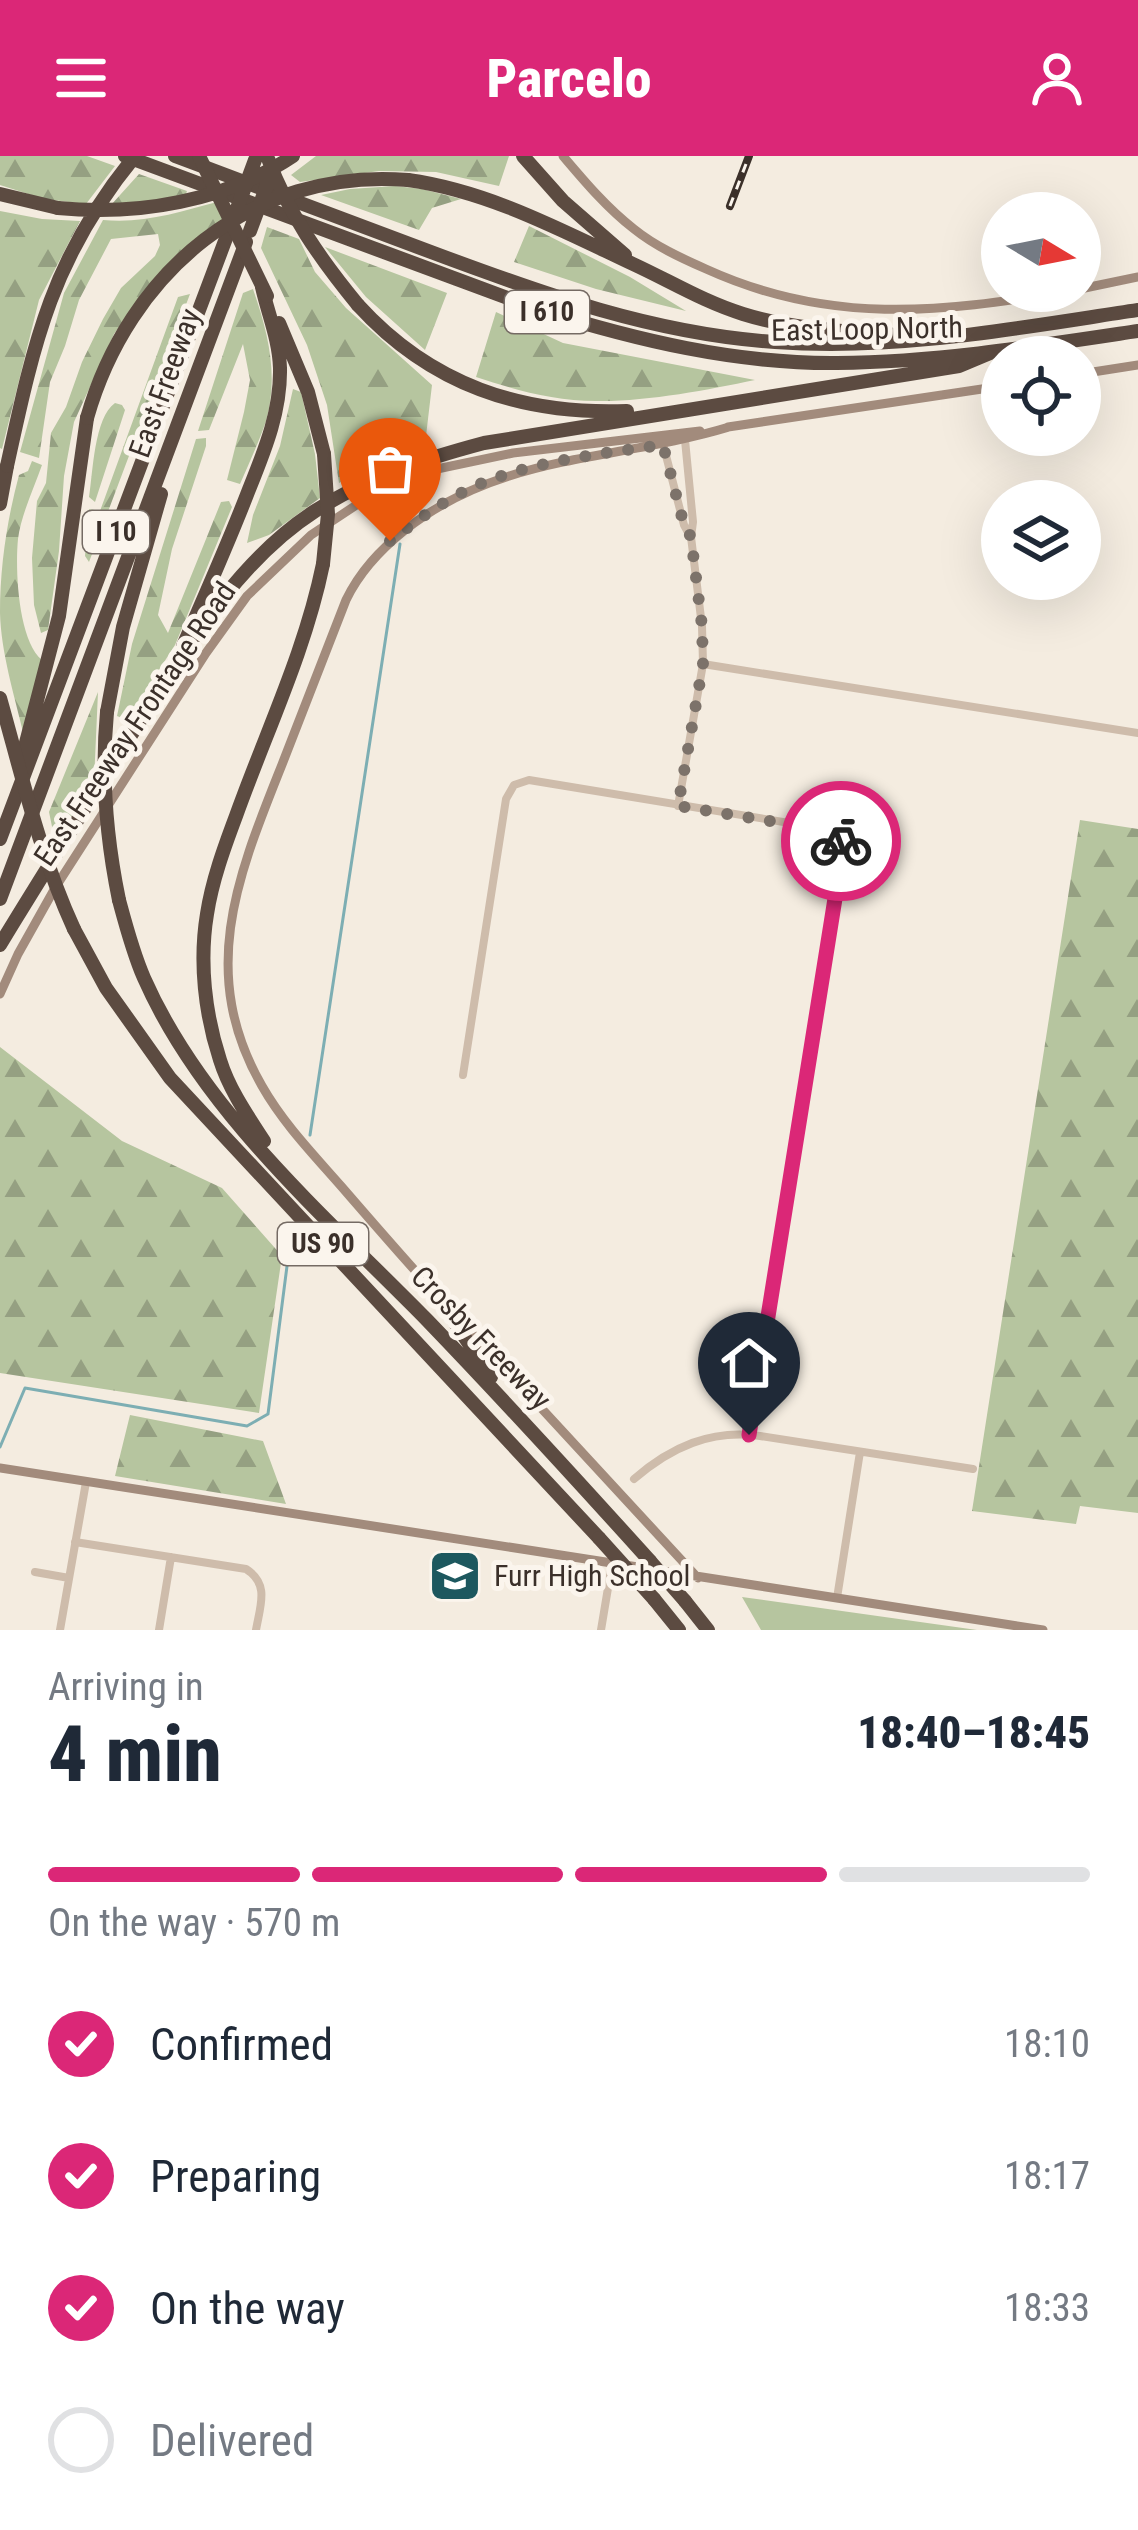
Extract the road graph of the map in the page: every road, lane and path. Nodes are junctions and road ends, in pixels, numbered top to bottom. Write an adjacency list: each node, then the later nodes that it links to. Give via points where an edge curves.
1 (125, 156): 19 (highway, East Loop North / I 610, via 607,331 786,360)
2 (135, 156): 31 (highway, bridge, via 86,223 53,291)
3 (175, 156): 18 (highway, East Loop North / I 610, via 635,320 787,343)
4 (200, 156): 13 (highway, bridge)
5 (293, 156): 9 (highway, bridge, via 187,200 122,210 58,208)
6 (523, 156): 10 (highway)
7 (563, 156): 14 (main road, via 651,241 734,282 845,308)
8 (266, 159): 24 (highway, East Freeway / I 10, bridge, via 250,231); 25 (highway, bridge, via 304,232 358,305 444,374 562,411); 38 (highway, East Freeway / I 10, bridge, via 231,225)
9 (0, 194)
10 (638, 266): 18 (highway, via 727,308 781,323); 38 (highway, bridge, via 479,195 408,180 299,191 224,225 169,269 125,326 87,418 56,632)
11 (1138, 277): 12 (main road)
12 (1101, 285)
13 (264, 292): 34 (highway, via 280,365 272,427); 43 (highway, bridge, via 308,392 328,514 304,641 207,910 207,1006 220,1063 241,1105)
14 (981, 304)
15 (1138, 310): 18 (highway, East Loop North / I 610)
16 (1138, 331): 17 (highway, East Loop North / I 610)
17 (1101, 336)
18 (949, 337)
19 (981, 354)
20 (981, 357): 25 (highway)
21 (1138, 365): 22 (main road)
22 (1101, 371)
23 (981, 389): 26 (main road)
24 (187, 403): 39 (highway, East Freeway / I 10); 43 (highway, Crosby Freeway / US 90, bridge, via 123,627 107,712 106,827 144,978 215,1097)
25 (668, 411): 34 (highway, via 484,443 369,480 261,556)
26 (729, 427): 27 (main road); 41 (main road, East Freeway Frontage Road, via 437,469 333,520 247,596 206,653 55,888)
27 (685, 440): 28 (main road); 29 (street)
28 (663, 445): 30 (street); 44 (main road, via 488,481 425,514 358,574 232,906 230,987 259,1080 290,1128)
29 (689, 492): 30 (street); 32 (street)
30 (676, 494): 32 (street)
31 (0, 504)
32 (691, 537): 33 (street)
33 (703, 664): 36 (street); 37 (street)
34 (162, 688): 40 (highway)
35 (0, 697): 63 (highway, Crosby Freeway / US 90, bridge, via 59,896 106,988 170,1078)
36 (1136, 733)
37 (678, 806): 42 (street, via 529,780 514,785); 46 (street, via 841,838)
38 (0, 838)
39 (0, 898)
40 (0, 945)
41 (0, 994)
42 (463, 1075)
43 (302, 1193): 45 (highway, Crosby Freeway / US 90)
44 (436, 1294): 45 (highway); 57 (main road)
45 (511, 1406): 64 (highway, Crosby Freeway / US 90, bridge)
46 (749, 1435): 47 (street); 50 (street, via 691,1442)
47 (860, 1452): 49 (street); 58 (street)
48 (3, 1468): 51 (main road)
49 (973, 1469)
50 (634, 1480)
51 (86, 1482): 52 (street); 54 (main road)
52 (75, 1542): 53 (street); 56 (street)
53 (171, 1557): 60 (street); 61 (street, via 246,1569 260,1581)
54 (612, 1564): 57 (main road); 62 (street)
55 (34, 1572): 56 (street)
56 (69, 1578): 59 (street)
57 (698, 1578): 58 (main road)
58 (837, 1598): 65 (main road)
59 (60, 1630)
60 (159, 1630)
61 (256, 1630)
62 (601, 1630)
63 (679, 1630)
64 (708, 1630)
65 (1043, 1630)

